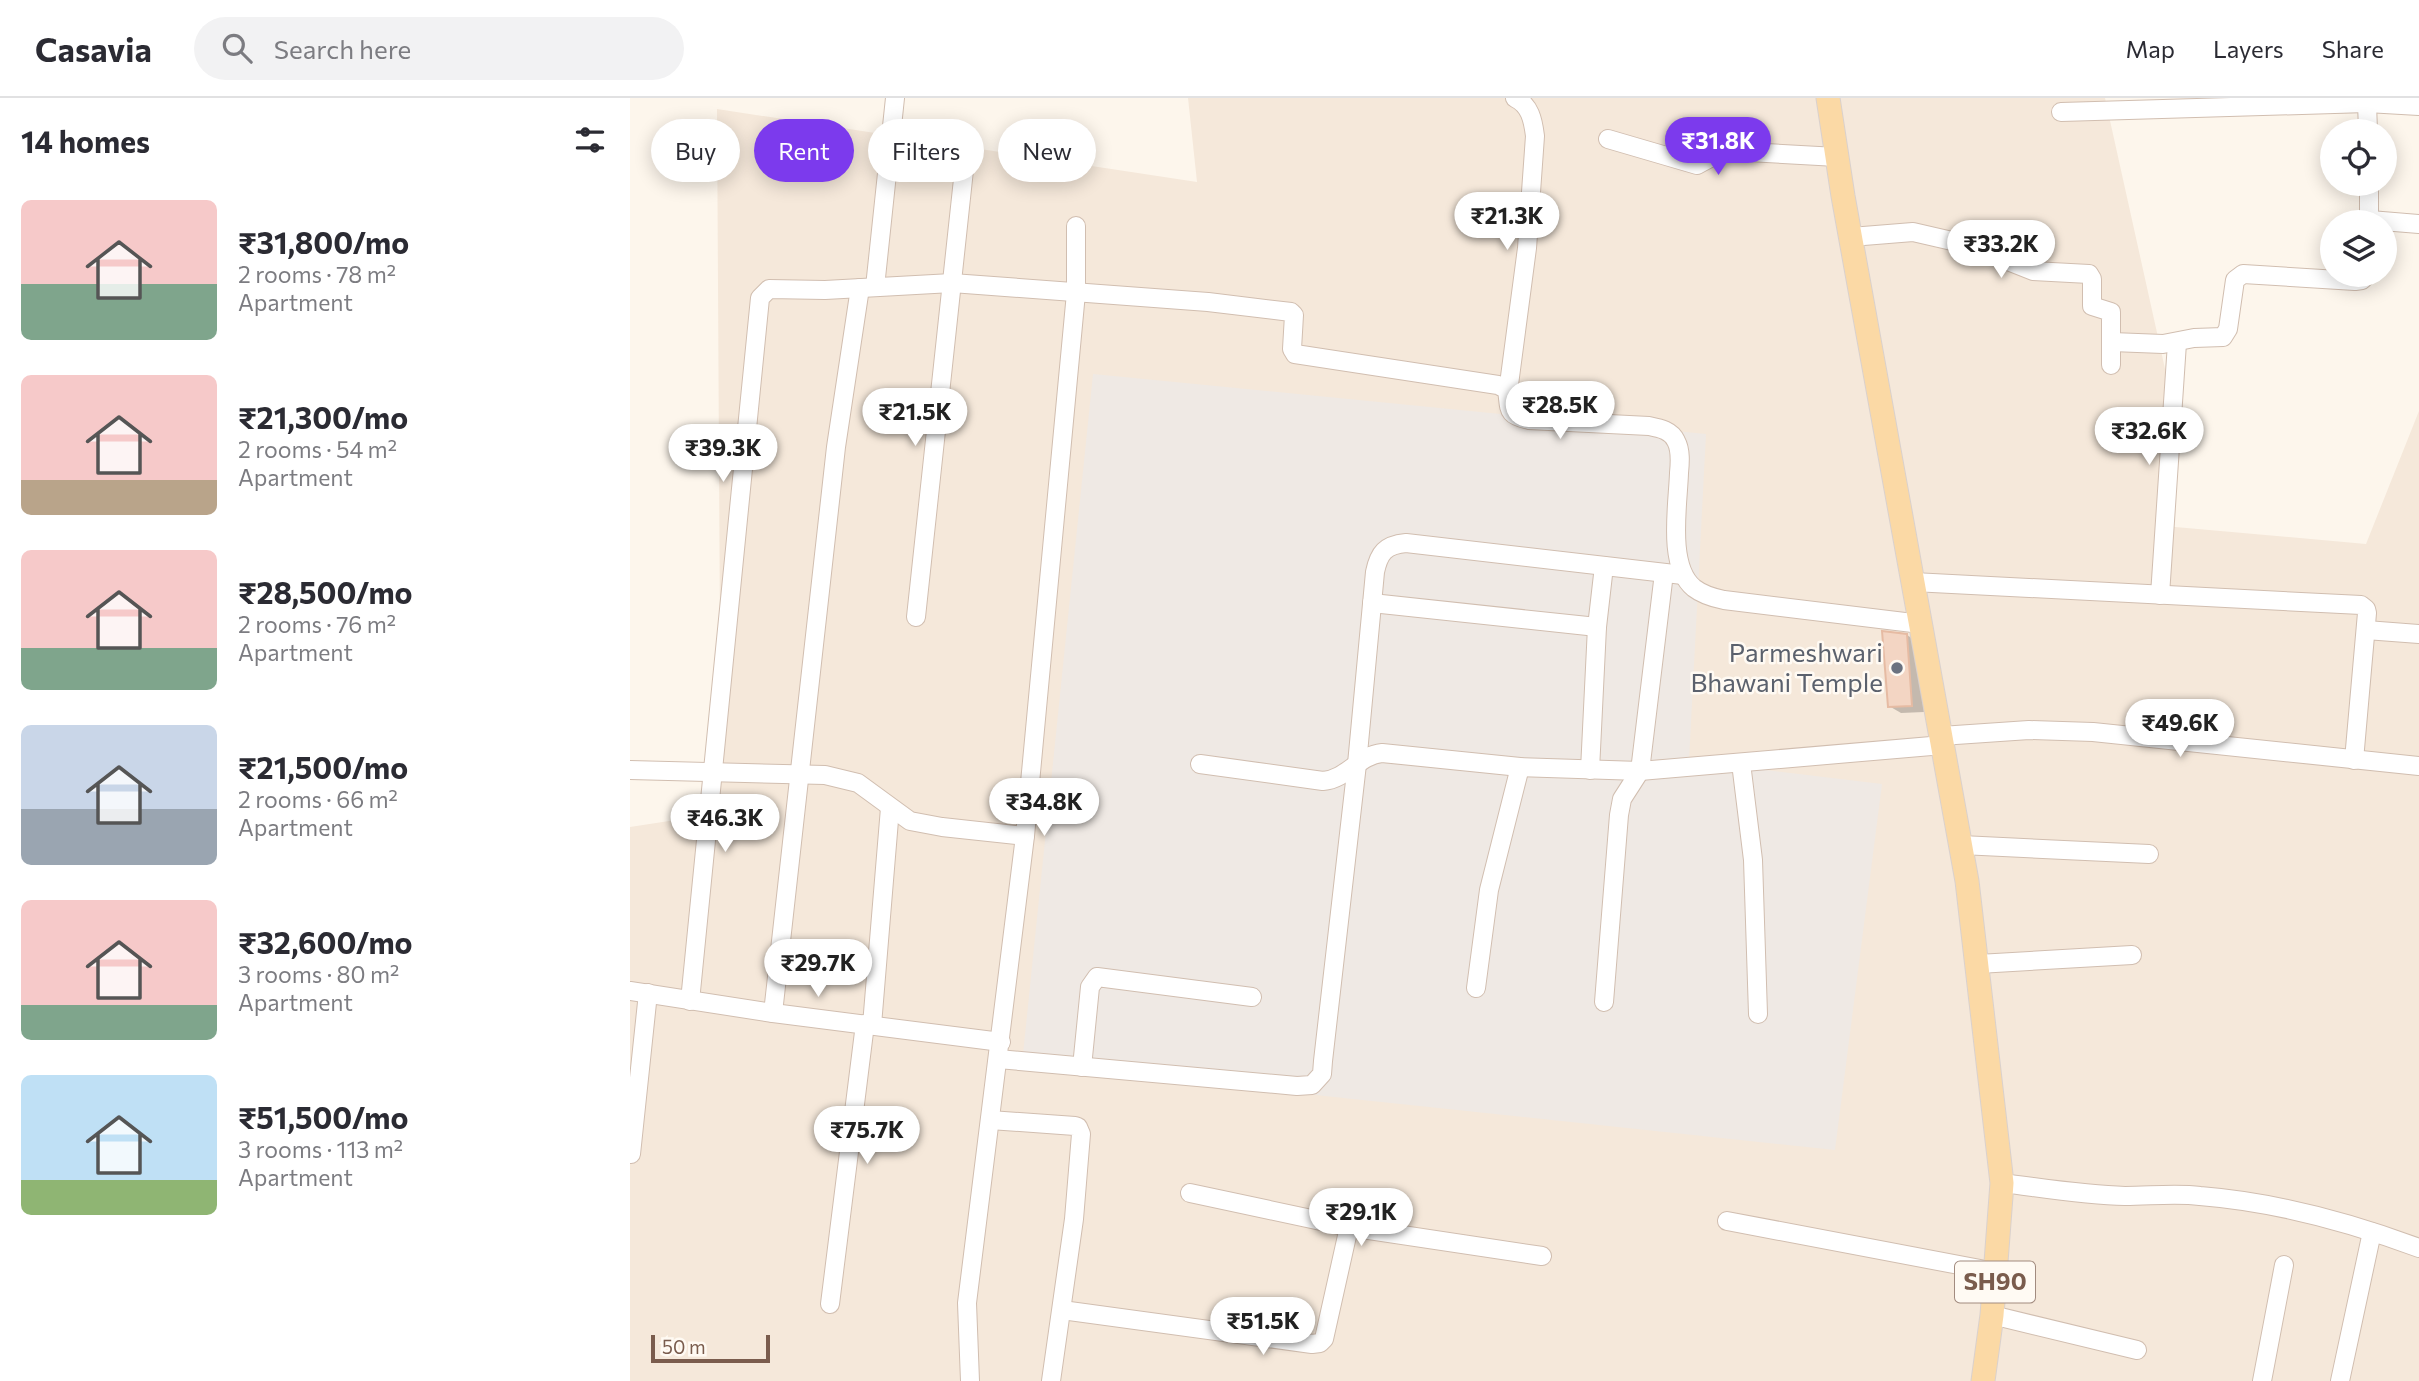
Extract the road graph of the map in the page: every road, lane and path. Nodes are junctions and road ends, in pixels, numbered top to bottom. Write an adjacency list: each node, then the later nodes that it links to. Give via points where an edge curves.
1 (895, 98): 17 (street)
2 (1515, 98): 22 (street, via 1528,108 1535,135 1527,248)
3 (1828, 98): 9 (main road, SH90)
4 (2367, 103): 5 (street); 6 (street); 7 (street)
5 (2419, 106)
6 (2061, 112)
7 (2368, 119)
8 (1608, 139): 9 (street, via 1697,165 1723,151)
9 (1837, 157): 14 (main road, SH90)
10 (963, 182): 16 (street)
11 (2397, 223): 12 (street)
12 (2419, 224)
13 (1076, 226): 18 (street)
14 (1851, 237): 19 (street, via 1903,232 1935,236 2033,271 2089,274 2093,307 2110,312); 26 (main road, SH90)
15 (2320, 279): 20 (street, via 2239,275 2225,335)
16 (952, 282): 17 (street); 18 (street); 29 (street)
17 (868, 288): 44 (street, via 774,288 761,298); 45 (street, via 836,447)
18 (1076, 293): 22 (street, via 1291,312 1295,354 1498,385); 47 (street)
19 (2112, 342): 20 (street); 21 (street)
20 (2177, 343): 27 (street)
21 (2112, 365)
22 (1508, 392): 25 (street, via 1509,410 1519,418 1648,426 1670,433 1678,449 1677,552)
23 (1604, 566): 24 (street); 28 (street, via 1393,544 1378,558); 31 (street)
24 (1664, 573): 25 (street); 43 (street)
25 (1683, 575): 30 (street, via 1700,592 1724,600)
26 (1913, 582): 27 (street); 30 (main road, SH90)
27 (2160, 595): 32 (street, via 2361,605 2366,609)
28 (1372, 603): 31 (street); 38 (street)
29 (916, 617)
30 (1921, 624): 34 (main road, SH90)
31 (1597, 627): 42 (street)
32 (2366, 630): 33 (street); 35 (street)
33 (2419, 634)
34 (1942, 741): 35 (street, via 2029,730 2093,732); 36 (street); 48 (main road, SH90)
35 (2354, 760): 39 (street)
36 (1741, 763): 43 (street); 58 (street, via 1753,860)
37 (1200, 764): 38 (street, via 1323,781 1336,779)
38 (1357, 764): 40 (street, via 1382,753); 61 (street, via 1322,1074 1317,1080 1297,1086)
39 (2419, 766)
40 (1520, 767): 42 (street); 52 (street, via 1489,890)
41 (630, 770): 44 (street)
42 (1590, 770): 43 (street)
43 (1640, 771): 56 (street, via 1622,799 1619,815)
44 (714, 772): 45 (street); 55 (street)
45 (800, 774): 46 (street, via 858,783); 57 (street)
46 (890, 807): 47 (street, via 923,824); 59 (street)
47 (1025, 836): 60 (street)
48 (1961, 845): 49 (street); 51 (main road, SH90)
49 (2149, 854)
50 (2132, 955): 51 (street)
51 (1978, 964): 64 (main road, SH90)
52 (1476, 988)
53 (639, 992): 55 (street); 63 (street)
54 (1252, 997): 61 (street, via 1097,978 1090,987)
55 (690, 1001): 57 (street)
56 (1604, 1002)
57 (773, 1013): 59 (street)
58 (1758, 1014)
59 (869, 1024): 60 (street); 73 (street)
60 (1000, 1051): 61 (street); 62 (street)
61 (1082, 1067)
62 (990, 1120): 74 (street, via 1080,1129); 78 (street, via 967,1303)
63 (631, 1154)
64 (2002, 1183): 68 (street, via 2073,1193 2198,1195 2254,1202); 72 (main road, SH90)
65 (1190, 1193): 67 (street)
66 (1727, 1221): 72 (street)
67 (1349, 1227): 70 (street); 74 (street, via 1320,1343)
68 (2372, 1232): 69 (street); 81 (street)
69 (2419, 1248)
70 (1542, 1256)
71 (2284, 1265): 77 (street)
72 (1996, 1272): 75 (main road, SH90)
73 (830, 1304)
74 (1062, 1310): 79 (street)
75 (1992, 1315): 76 (street); 80 (main road, SH90)
76 (2137, 1350)
77 (2267, 1380)
78 (970, 1381)
79 (1051, 1381)
80 (1983, 1381)
81 (2340, 1381)

